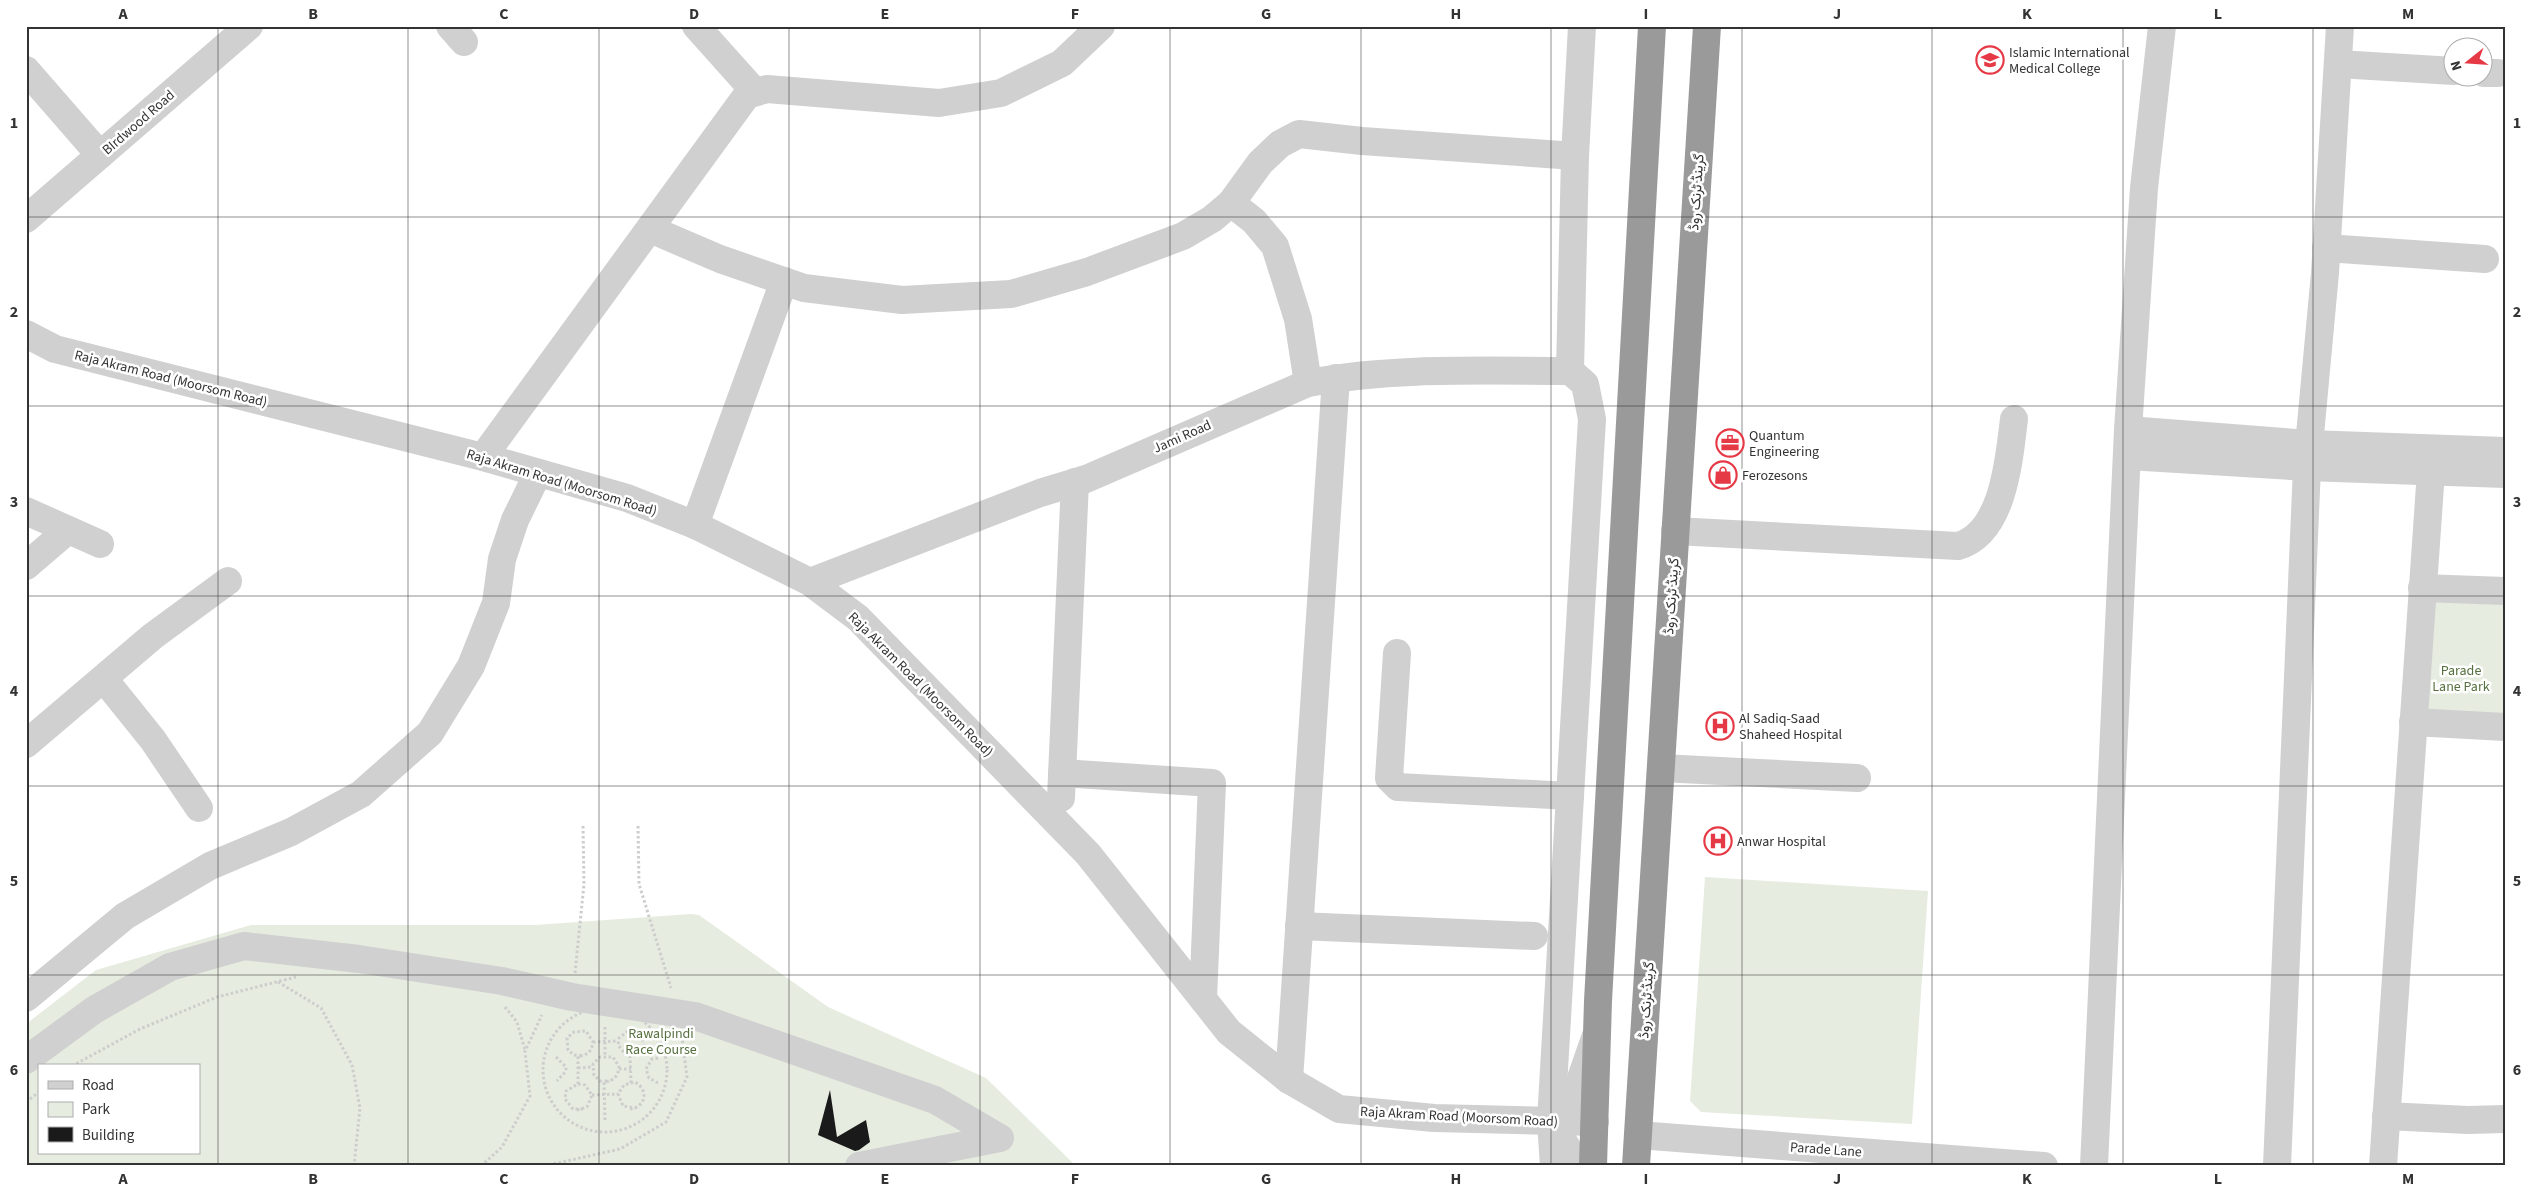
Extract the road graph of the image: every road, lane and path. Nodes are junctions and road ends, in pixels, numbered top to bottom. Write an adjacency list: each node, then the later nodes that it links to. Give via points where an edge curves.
1 (249, 26): 13 (street, BIrdwood Road)
2 (696, 26): 12 (street)
3 (1101, 26): 12 (street, via 1062,64 1000,93 940,103 767,88)
4 (1582, 26): 14 (street)
5 (1652, 26): 64 (highway)
6 (1706, 26): 40 (highway, گرینڈ ٹرنک روڈ)
7 (2162, 26): 28 (street, via 2144,188)
8 (2340, 26): 9 (street)
9 (2338, 64): 11 (street); 18 (street)
10 (26, 70): 13 (street)
11 (2444, 70)
12 (755, 92): 17 (street, via 747,95)
13 (100, 155): 16 (street, BIrdwood Road)
14 (1576, 156): 15 (street, via 1300,134 1280,144 1260,163); 24 (street)
15 (1231, 203): 20 (street, via 1183,236 1086,272 1011,294 902,300 804,288); 26 (street, via 1254,221 1275,246 1298,319)
16 (28, 219)
17 (650, 228): 20 (street, via 720,259); 32 (street)
18 (2326, 248): 19 (street); 30 (street)
19 (2485, 259)
20 (784, 281): 38 (street)
21 (26, 334): 22 (street, Raja Akram Road (Moorsom Road))
22 (55, 349): 23 (street); 32 (street, Raja Akram Road (Moorsom Road))
23 (26, 353)
24 (1570, 371): 25 (street, Jami Road, via 1405,371); 54 (street, via 1585,384 1592,420)
25 (1336, 378): 26 (street, Jami Road); 56 (street)
26 (1308, 383): 36 (street, Jami Road)
27 (2014, 419): 40 (street, via 2000,498 1972,542 1958,546)
28 (2128, 430): 30 (street); 31 (street)
29 (2505, 451): 30 (street)
30 (2308, 455): 31 (street); 33 (street); 110 (street)
31 (2128, 456): 109 (street)
32 (483, 457): 34 (street, Raja Akram Road (Moorsom Road))
33 (2431, 471): 35 (street); 45 (street)
34 (538, 473): 38 (street, Raja Akram Road (Moorsom Road), via 627,498); 61 (street, via 515,520 502,559 496,603 471,666 430,732 361,794 291,832 210,866 125,916)
35 (2505, 474)
36 (1074, 482): 44 (street, Jami Road); 62 (street, via 1061,786 1212,783)
37 (26, 512): 39 (street)
38 (695, 524): 44 (street, Raja Akram Road (Moorsom Road))
39 (68, 530): 41 (street); 42 (street)
40 (1675, 531): 52 (highway, گرینڈ ٹرنک روڈ)
41 (100, 544)
42 (26, 566)
43 (228, 581): 48 (street, via 153,636)
44 (810, 582): 62 (street, Raja Akram Road (Moorsom Road), via 858,618 1088,854)
45 (2422, 588): 46 (street); 49 (street)
46 (2505, 591)
47 (1397, 653): 54 (street, via 1389,778 1398,787)
48 (104, 679): 51 (street); 55 (street, via 153,740)
49 (2413, 722): 50 (street); 95 (street)
50 (2505, 727)
51 (26, 744)
52 (1661, 768): 53 (street); 101 (highway, گرینڈ ٹرنک روڈ)
53 (1857, 778)
54 (1570, 796): 98 (street)
55 (199, 808)
56 (1300, 926): 57 (street); 80 (street)
57 (1534, 936)
58 (303, 975): 60 (path)
59 (481, 978): 68 (path, via 518,1022); 74 (street, via 359,959 244,946 170,967 94,1010); 103 (street, via 572,997 695,1016 935,1100 1000,1138)
60 (278, 982): 75 (path, via 217,997 140,1030); 102 (path, via 321,1008 352,1065 360,1108)
61 (26, 998)
62 (1203, 999): 80 (street, Raja Akram Road (Moorsom Road), via 1229,1032)
63 (605, 1024): 67 (path)
64 (1597, 1031): 98 (street, via 1573,1101); 99 (highway)
65 (618, 1041): 67 (path); 69 (path, via 626,1055); 69 (path, via 624,1032 638,1031 644,1046)
66 (592, 1042): 67 (path); 70 (path, via 591,1050); 70 (path, via 583,1030 572,1032 567,1038 566,1046 571,1053)
67 (605, 1042): 71 (path)
68 (525, 1050)
69 (636, 1055): 79 (path, via 630,1056)
70 (584, 1056): 77 (path, via 578,1056)
71 (605, 1056): 76 (path, via 595,1060); 78 (path, via 613,1057)
72 (556, 1057): 81 (path, via 566,1067 566,1072)
73 (658, 1058): 84 (path, via 652,1059 646,1069 649,1078)
74 (26, 1060)
75 (76, 1064)
76 (592, 1067): 77 (path); 82 (path, via 597,1079)
77 (578, 1068): 85 (path)
78 (619, 1069): 79 (path); 82 (path)
79 (631, 1069): 83 (path)
80 (1289, 1080): 98 (street, Raja Akram Road (Moorsom Road), via 1340,1110 1434,1118)
81 (557, 1081)
82 (610, 1082): 87 (path, via 604,1082)
83 (631, 1083): 88 (path, via 621,1088); 91 (path, via 638,1084 644,1094 643,1102)
84 (658, 1083)
85 (578, 1084): 89 (path, via 586,1085); 92 (path, via 566,1091 565,1099 573,1109)
86 (38, 1093): 90 (path)
87 (605, 1094): 88 (path); 89 (path); 97 (path)
88 (618, 1094): 91 (path, via 623,1106)
89 (592, 1095): 92 (path, via 590,1103)
90 (26, 1102)
91 (636, 1108): 93 (path)
92 (583, 1109): 94 (path)
93 (630, 1109)
94 (577, 1110)
95 (2386, 1116): 96 (street); 111 (street)
96 (2505, 1119)
97 (605, 1120)
98 (1551, 1121): 99 (street, Raja Akram Road (Moorsom Road)); 104 (street); 105 (street)
99 (1595, 1122): 106 (highway)
100 (606, 1132): 100 (path, via 568,1120 546,1092 543,1076 544,1058 555,1031 566,1020 594,1009 637,1016 653,1031 669,1062 666,1085 654,1108 636,1122)
101 (1638, 1135): 107 (highway, گرینڈ ٹرنک روڈ); 108 (street, Parade Lane)
102 (354, 1166)
103 (859, 1166)
104 (1554, 1166)
105 (1578, 1166)
106 (1593, 1166)
107 (1636, 1166)
108 (2044, 1166)
109 (2094, 1166)
110 (2277, 1166)
111 (2383, 1166)

